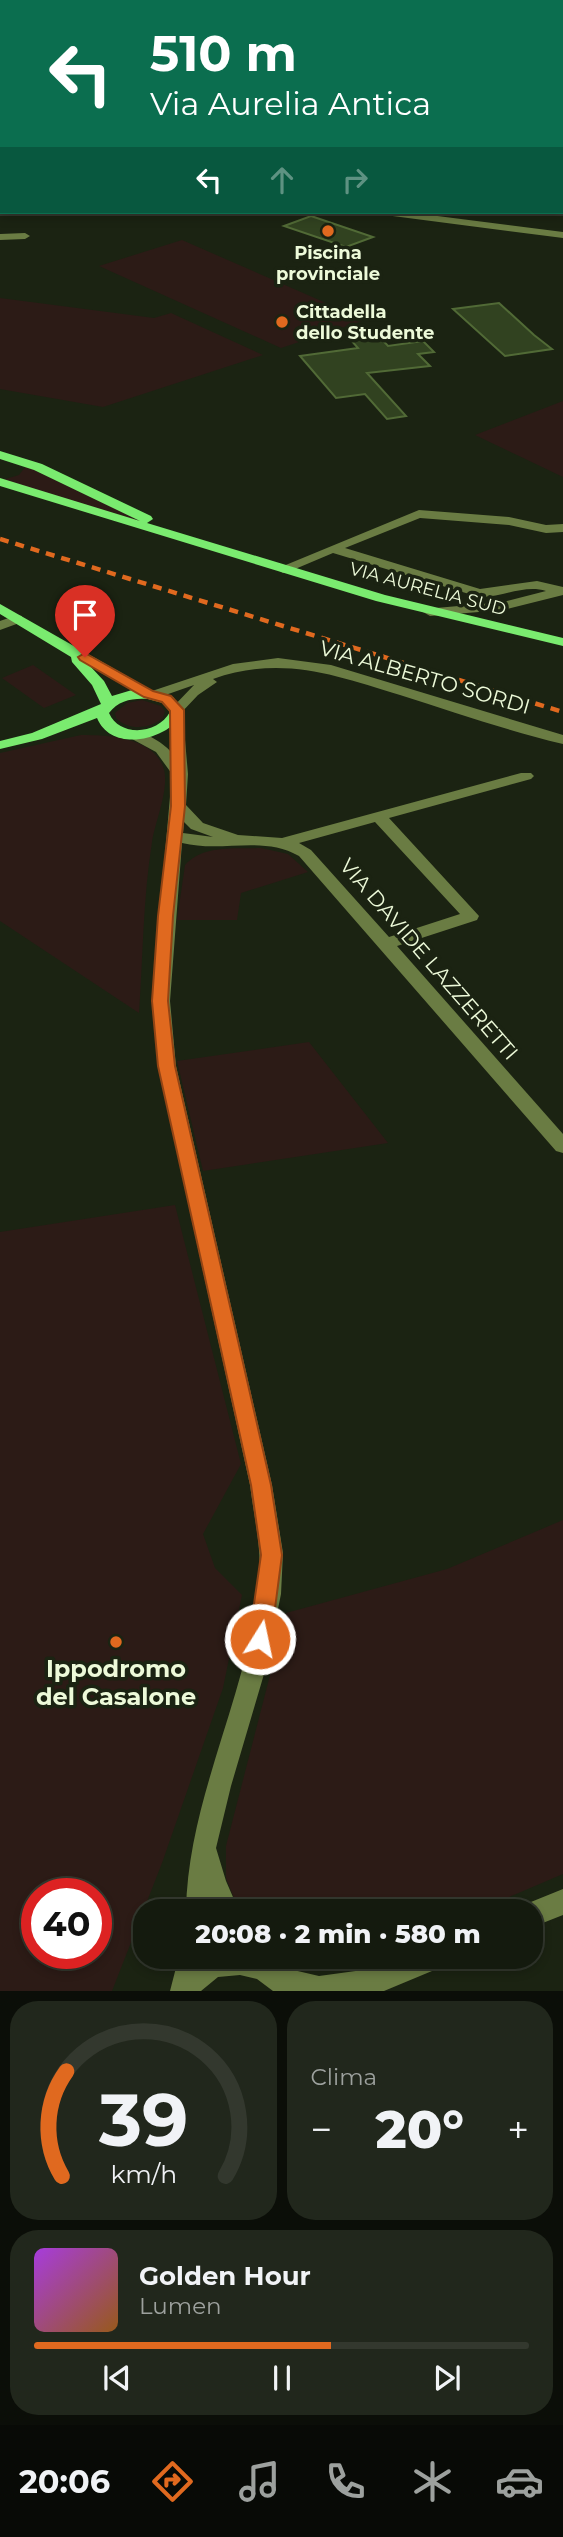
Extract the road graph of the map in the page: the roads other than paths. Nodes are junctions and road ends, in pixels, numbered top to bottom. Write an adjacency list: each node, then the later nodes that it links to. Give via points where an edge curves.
1 (400, 214): 2 (street)
2 (563, 235)
3 (25, 236): 4 (street)
4 (0, 237)
5 (0, 455): 6 (main road)
6 (21, 460): 7 (main road, via 15,471); 9 (main road)
7 (0, 479): 9 (main road)
8 (563, 528): 10 (street, VIA AURELIA SUD, via 419,514)
9 (209, 546): 11 (main road, VIA AURELIA SUD)
10 (333, 548): 11 (street, VIA AURELIA SUD); 12 (street, VIA AURELIA SUD, via 479,593 540,583)
11 (283, 569): 15 (main road, VIA AURELIA SUD, via 430,612)
12 (561, 591): 13 (street)
13 (503, 606): 15 (street); 17 (street)
14 (0, 608): 16 (main road)
15 (468, 615): 17 (main road, VIA AURELIA SUD)
16 (17, 619): 18 (street); 20 (main road)
17 (489, 621): 19 (main road, VIA AURELIA SUD)
18 (0, 626)
19 (563, 642)
20 (66, 649): 21 (main road); 22 (main road, via 92,674)
21 (151, 694): 22 (main road, via 126,696); 23 (main road, via 172,702); 26 (street, VIA ALBERTO SORDI, via 242,664 300,663)
22 (106, 707): 24 (main road, via 106,723); 25 (main road)
23 (177, 714): 24 (main road, via 161,730); 28 (street, VIA ALBERTO SORDI, via 193,692 224,676 286,667 320,673); 29 (street)
24 (122, 732): 25 (main road, via 80,730); 29 (street, via 161,749)
25 (37, 736): 27 (main road)
26 (563, 740)
27 (0, 745)
28 (563, 748)
29 (180, 774): 31 (street)
30 (526, 776): 32 (street)
31 (178, 806): 33 (street); 35 (street)
32 (378, 816): 34 (street); 36 (street, via 471,916)
33 (205, 837): 34 (street); 35 (street)
34 (285, 842): 36 (street, VIA DAVIDE LAZZERETTI, via 305,853)
35 (173, 845): 38 (street, via 160,1001 167,1066 261,1485 271,1555 255,1665)
36 (386, 944): 37 (street, VIA DAVIDE LAZZERETTI)
37 (560, 1137)
38 (202, 1843): 39 (street); 40 (street)
39 (200, 1899)
40 (220, 1899)
41 (563, 1902): 42 (street)
42 (543, 1910)
43 (189, 1969): 47 (street)
44 (406, 1969): 46 (street)
45 (277, 1976): 46 (street, via 318,1990); 47 (street, via 262,1965 224,1961 205,1968)
46 (374, 1984)
47 (183, 1991)

